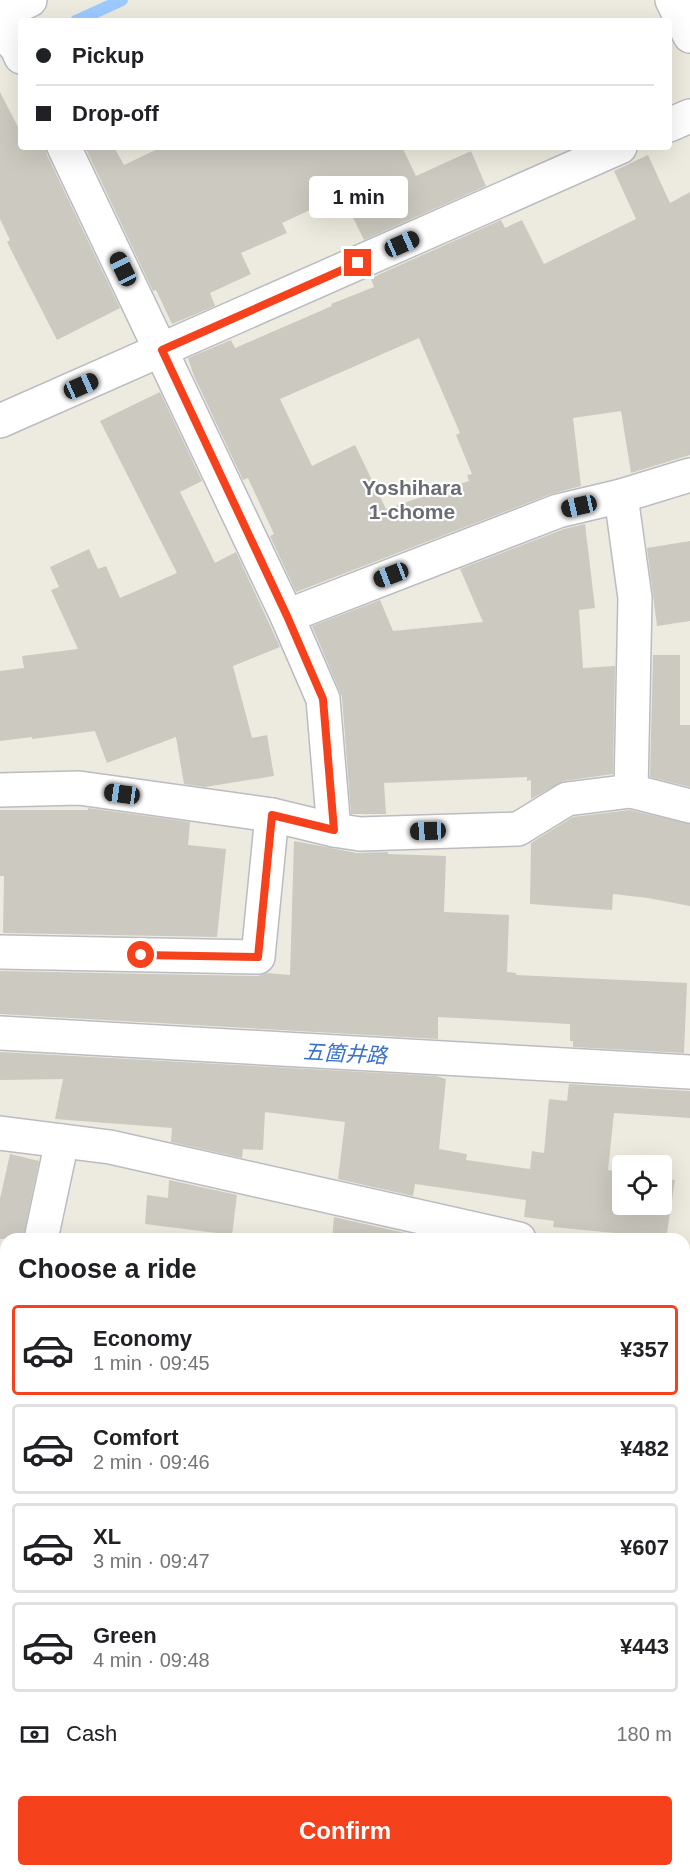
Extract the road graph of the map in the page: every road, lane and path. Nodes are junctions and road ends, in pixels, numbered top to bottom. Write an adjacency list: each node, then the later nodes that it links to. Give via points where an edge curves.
1 (30, 0): 3 (street)
2 (672, 0): 5 (street)
3 (0, 14)
4 (0, 29): 6 (street)
5 (690, 36)
6 (18, 50)
7 (690, 116): 8 (street)
8 (672, 124)
9 (65, 150): 11 (street)
10 (613, 150): 11 (street)
11 (162, 350): 12 (street); 15 (street)
12 (0, 421)
13 (690, 475): 14 (street)
14 (621, 496): 15 (street, via 558,511); 17 (street, via 635,598)
15 (287, 616): 20 (street, via 323,699)
16 (0, 790): 19 (street, via 79,788)
17 (631, 791): 18 (street); 20 (street, via 567,799 518,829 360,834)
18 (690, 806)
19 (272, 815): 20 (street); 21 (street, via 258,957)
20 (334, 830)
21 (0, 952)
22 (0, 1033): 23 (street)
23 (690, 1072)
24 (0, 1133): 25 (street)
25 (62, 1141): 26 (street); 27 (street, via 110,1147)
26 (42, 1233)
27 (492, 1233)

